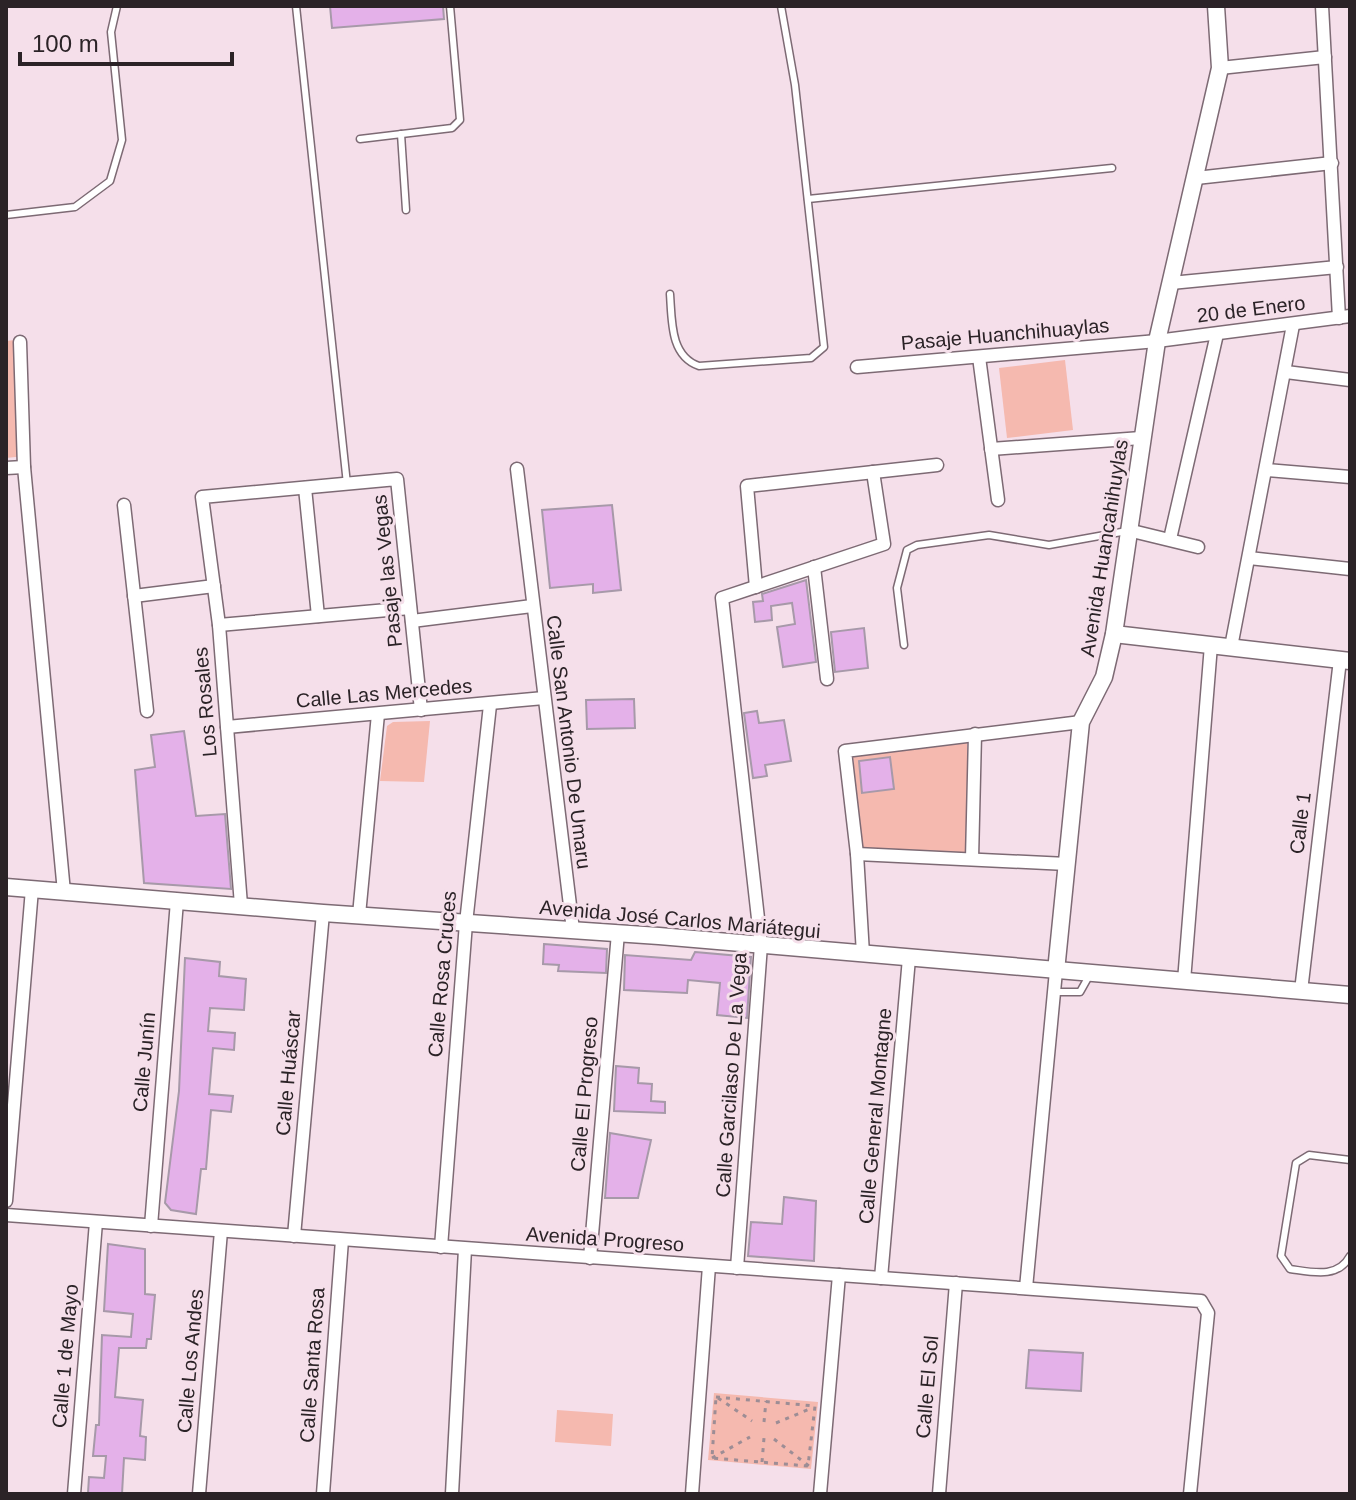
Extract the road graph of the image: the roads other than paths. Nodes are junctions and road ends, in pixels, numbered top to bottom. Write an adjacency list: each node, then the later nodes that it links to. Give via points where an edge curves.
1 (117, 6): 16 (lane, via 111,32 122,140 110,181 75,207)
2 (296, 6): 38 (lane)
3 (450, 6): 9 (lane, via 460,120 452,128)
4 (781, 6): 14 (lane)
5 (1216, 6): 8 (street, Avenida Huancahihuylas)
6 (1322, 6): 7 (street)
7 (1325, 57): 8 (street); 11 (street)
8 (1220, 68): 13 (street, Avenida Huancahihuylas)
9 (401, 134): 10 (lane); 15 (lane)
10 (360, 139)
11 (1332, 163): 13 (street); 17 (street)
12 (1112, 168): 14 (lane)
13 (1196, 178): 18 (street, Avenida Huancahihuylas)
14 (808, 199): 19 (lane, via 825,343 816,356 692,364 677,348)
15 (406, 210)
16 (6, 215)
17 (1337, 267): 18 (street); 20 (street)
18 (1171, 283): 23 (street, Avenida Huancahihuylas)
19 (670, 294)
20 (1344, 317): 21 (street, 20 de Enero)
21 (1293, 325): 22 (street, 20 de Enero); 27 (street)
22 (1217, 334): 23 (street, 20 de Enero); 44 (street)
23 (1157, 341): 25 (street, Pasaje Huanchihuaylas); 29 (street, Avenida Huancahihuylas)
24 (20, 342): 32 (street)
25 (979, 357): 26 (street, Pasaje Huanchihuaylas); 30 (street)
26 (857, 367)
27 (1286, 372): 28 (street); 35 (street)
28 (1350, 380)
29 (1141, 438): 30 (street); 43 (street, Avenida Huancahihuylas)
30 (991, 449): 41 (street)
31 (937, 465): 36 (street)
32 (24, 467): 33 (street); 75 (street)
33 (6, 468)
34 (517, 469): 52 (street, Calle San Antonio De Umaru)
35 (1267, 470): 37 (street); 46 (street)
36 (873, 472): 47 (street, via 884,544); 50 (street, via 747,486)
37 (1350, 477)
38 (347, 484): 39 (street, Pasaje las Vegas); 53 (street, Pasaje las Vegas, via 397,479)
39 (305, 488): 40 (street, Pasaje las Vegas); 54 (street)
40 (202, 497): 49 (street, Los Rosales)
41 (998, 500)
42 (124, 505): 51 (street)
43 (1128, 530): 44 (street); 56 (street, Avenida Huancahihuylas); 57 (lane, via 1049,545 989,535 907,550 897,588)
44 (1170, 539): 45 (street)
45 (1198, 547)
46 (1249, 558): 48 (street); 59 (street)
47 (814, 567): 50 (street); 61 (street)
48 (1350, 569)
49 (214, 586): 51 (street); 55 (street, Los Rosales)
50 (756, 587): 83 (street, Calle Garcilaso De La Vega, via 722,598)
51 (134, 596): 65 (street)
52 (532, 606): 53 (street); 62 (street, Calle San Antonio De Umaru)
53 (411, 614): 54 (street); 64 (street, Pasaje las Vegas)
54 (318, 616): 55 (street)
55 (219, 625): 68 (street, Los Rosales)
56 (1114, 634): 58 (street); 67 (street, Avenida Huancahihuylas, via 1104,677)
57 (904, 645)
58 (1211, 645): 59 (street); 88 (street)
59 (1231, 647): 60 (street)
60 (1345, 661): 89 (street, Calle 1)
61 (827, 679)
62 (544, 698): 63 (street, Calle Las Mercedes); 81 (street, Calle San Antonio De Umaru)
63 (490, 705): 64 (street, Calle Las Mercedes); 80 (street, Calle Rosa Cruces)
64 (421, 710): 66 (street, Calle Las Mercedes)
65 (147, 711)
66 (378, 714): 68 (street, Calle Las Mercedes); 79 (street)
67 (1081, 722): 69 (street); 72 (street, Avenida Huancahihuylas)
68 (227, 727): 77 (street, Los Rosales)
69 (975, 734): 70 (street, via 845,751); 71 (street)
70 (857, 854): 71 (street); 84 (street)
71 (972, 859): 72 (street)
72 (1067, 864): 86 (street, Avenida Huancahihuylas)
73 (6, 887): 74 (street, Avenida José Carlos Mariátegui)
74 (32, 889): 75 (street, Avenida José Carlos Mariátegui); 93 (street)
75 (64, 892): 76 (street, Avenida José Carlos Mariátegui)
76 (177, 901): 77 (street, Avenida José Carlos Mariátegui); 96 (street, Calle Junín)
77 (241, 905): 78 (street, Avenida José Carlos Mariátegui)
78 (323, 913): 79 (street, Avenida José Carlos Mariátegui); 98 (street, Calle Huáscar)
79 (359, 915): 80 (street, Avenida José Carlos Mariátegui)
80 (466, 923): 81 (street, Avenida José Carlos Mariátegui); 100 (street, Calle Rosa Cruces)
81 (573, 930): 82 (street, Avenida José Carlos Mariátegui)
82 (618, 933): 83 (street, Avenida José Carlos Mariátegui); 103 (street, Calle El Progreso)
83 (761, 945): 84 (street, Avenida José Carlos Mariátegui); 105 (street, Calle Garcilaso De La Vega)
84 (863, 954): 85 (street, Avenida José Carlos Mariátegui)
85 (909, 958): 86 (street, Avenida José Carlos Mariátegui); 107 (street, Calle General Montagne)
86 (1056, 971): 87 (street, Avenida José Carlos Mariátegui); 90 (street, Avenida Huancahihuylas)
87 (1091, 973): 88 (street, Avenida José Carlos Mariátegui); 90 (lane, via 1080,992)
88 (1184, 981): 89 (street, Avenida José Carlos Mariátegui)
89 (1301, 991): 91 (street, Avenida José Carlos Mariátegui)
90 (1054, 992): 109 (street, Avenida Huancahihuylas)
91 (1350, 995)
92 (1350, 1160): 102 (lane, via 1309,1155 1296,1163 1281,1256 1290,1269 1327,1273)
93 (6, 1201)
94 (6, 1215): 95 (street, Avenida Progreso)
95 (96, 1222): 96 (street, Avenida Progreso); 110 (street, Calle 1 de Mayo)
96 (151, 1226): 97 (street, Avenida Progreso)
97 (221, 1231): 98 (street, Avenida Progreso); 111 (street, Calle Los Andes)
98 (294, 1236): 99 (street, Avenida Progreso)
99 (342, 1240): 100 (street, Avenida Progreso); 112 (street, Calle Santa Rosa)
100 (441, 1247): 101 (street, Avenida Progreso)
101 (465, 1249): 103 (street, Avenida Progreso); 113 (street)
102 (1350, 1256)
103 (590, 1258): 104 (street, Avenida Progreso)
104 (709, 1266): 105 (street, Avenida Progreso); 114 (street)
105 (737, 1268): 106 (street, Avenida Progreso)
106 (839, 1275): 107 (street, Avenida Progreso); 115 (street, via 815,1466)
107 (881, 1278): 108 (street, Avenida Progreso)
108 (956, 1283): 109 (street, Avenida Progreso); 116 (street, Calle El Sol)
109 (1026, 1288): 117 (street, Avenida Progreso, via 1201,1301 1208,1313)
110 (74, 1494)
111 (199, 1494)
112 (323, 1494)
113 (452, 1494)
114 (692, 1494)
115 (820, 1494)
116 (939, 1494)
117 (1190, 1494)

